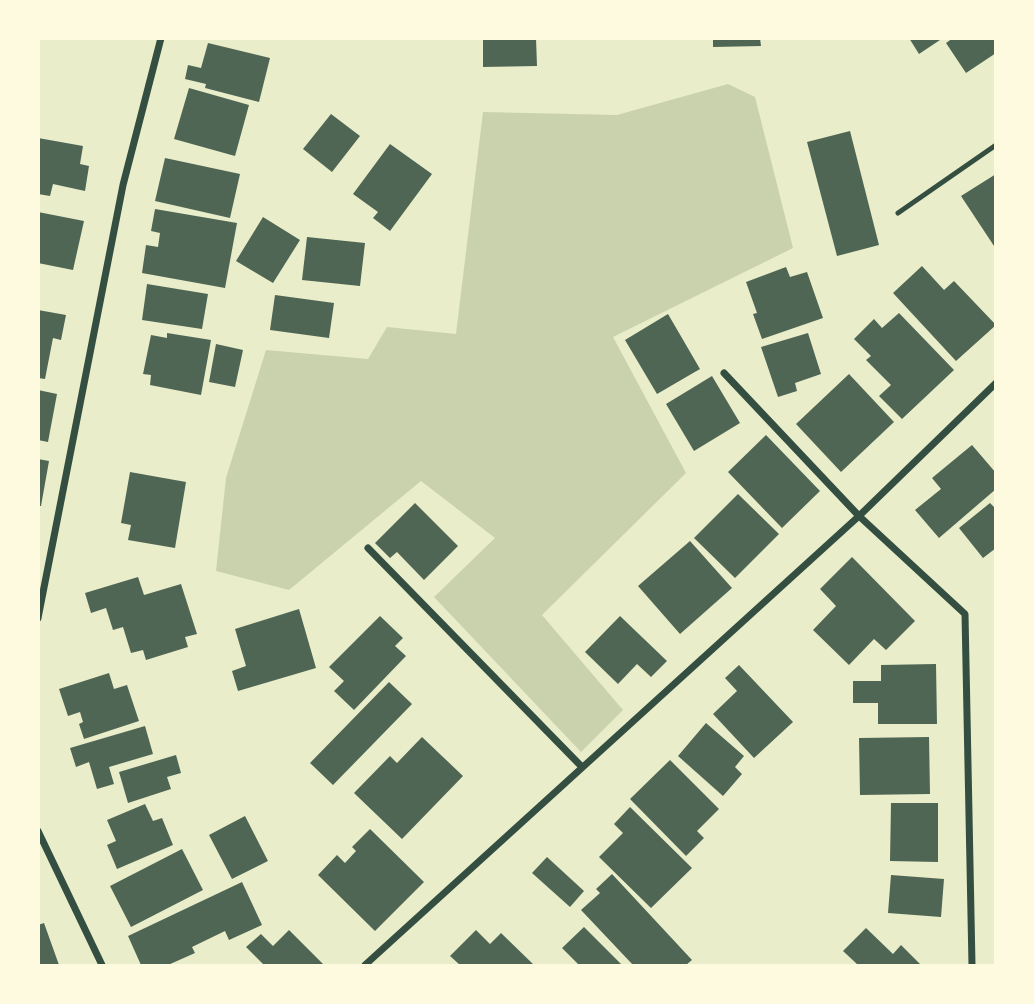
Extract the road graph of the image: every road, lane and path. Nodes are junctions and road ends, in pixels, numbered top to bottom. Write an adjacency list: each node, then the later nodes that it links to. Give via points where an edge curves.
1 (160, 38): 8 (street, via 123,185)
2 (996, 145): 3 (lane)
3 (898, 213)
4 (724, 373): 6 (street)
5 (996, 383): 6 (street)
6 (859, 516): 9 (street); 13 (street, via 965,614)
7 (368, 548): 9 (street)
8 (38, 618)
9 (582, 767): 12 (street)
10 (38, 831): 11 (street)
11 (102, 965)
12 (365, 965)
13 (972, 965)

